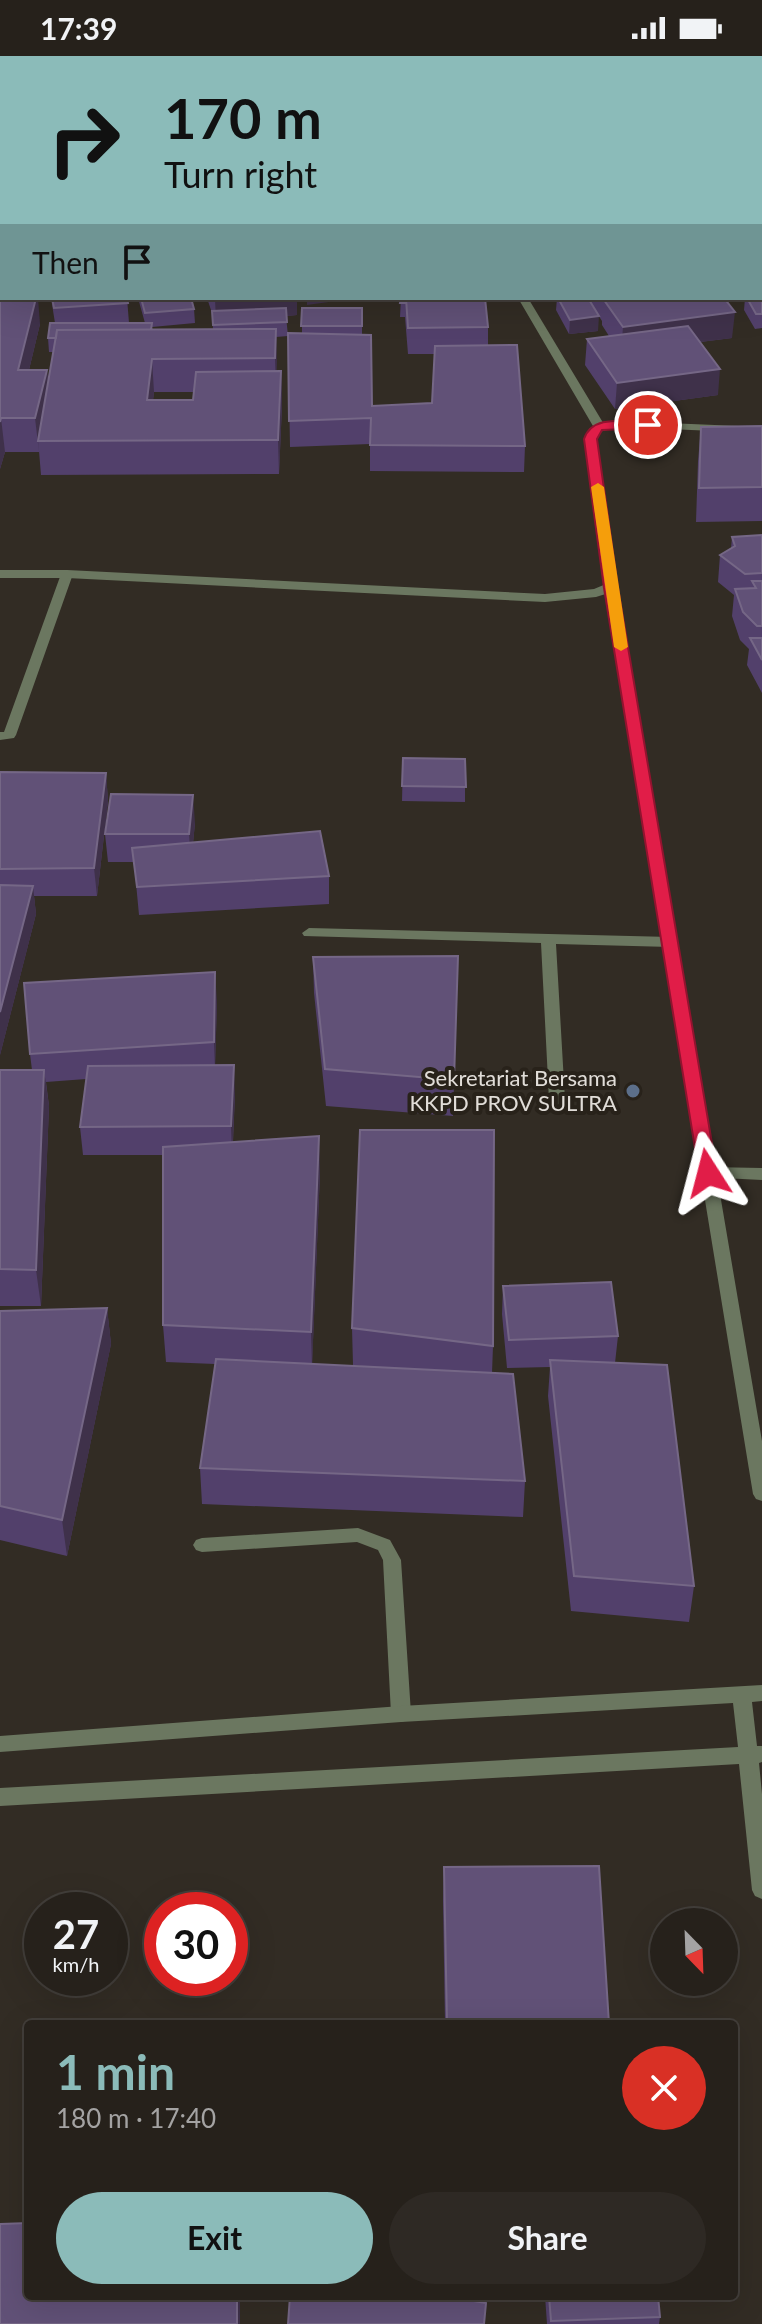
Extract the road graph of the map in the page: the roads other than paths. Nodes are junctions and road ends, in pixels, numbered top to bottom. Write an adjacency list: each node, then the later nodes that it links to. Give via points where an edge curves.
1 (524, 300): 2 (street)
2 (599, 426): 3 (street); 6 (street, via 591,439)
3 (762, 430)
4 (0, 574): 5 (street)
5 (67, 574): 6 (street, via 545,598); 7 (street, via 9,735)
6 (611, 588): 10 (street)
7 (0, 736)
8 (309, 933): 9 (street)
9 (548, 938): 10 (street); 11 (street)
10 (671, 942): 12 (street)
11 (557, 1100)
12 (708, 1173): 13 (street); 14 (street)
13 (762, 1174)
14 (762, 1494)
15 (202, 1545): 17 (street, via 358,1535 384,1545 392,1560)
16 (752, 1694): 17 (street); 19 (street)
17 (401, 1714): 18 (street)
18 (0, 1744)
19 (756, 1754): 20 (street); 21 (street)
20 (0, 1797)
21 (762, 1890)

